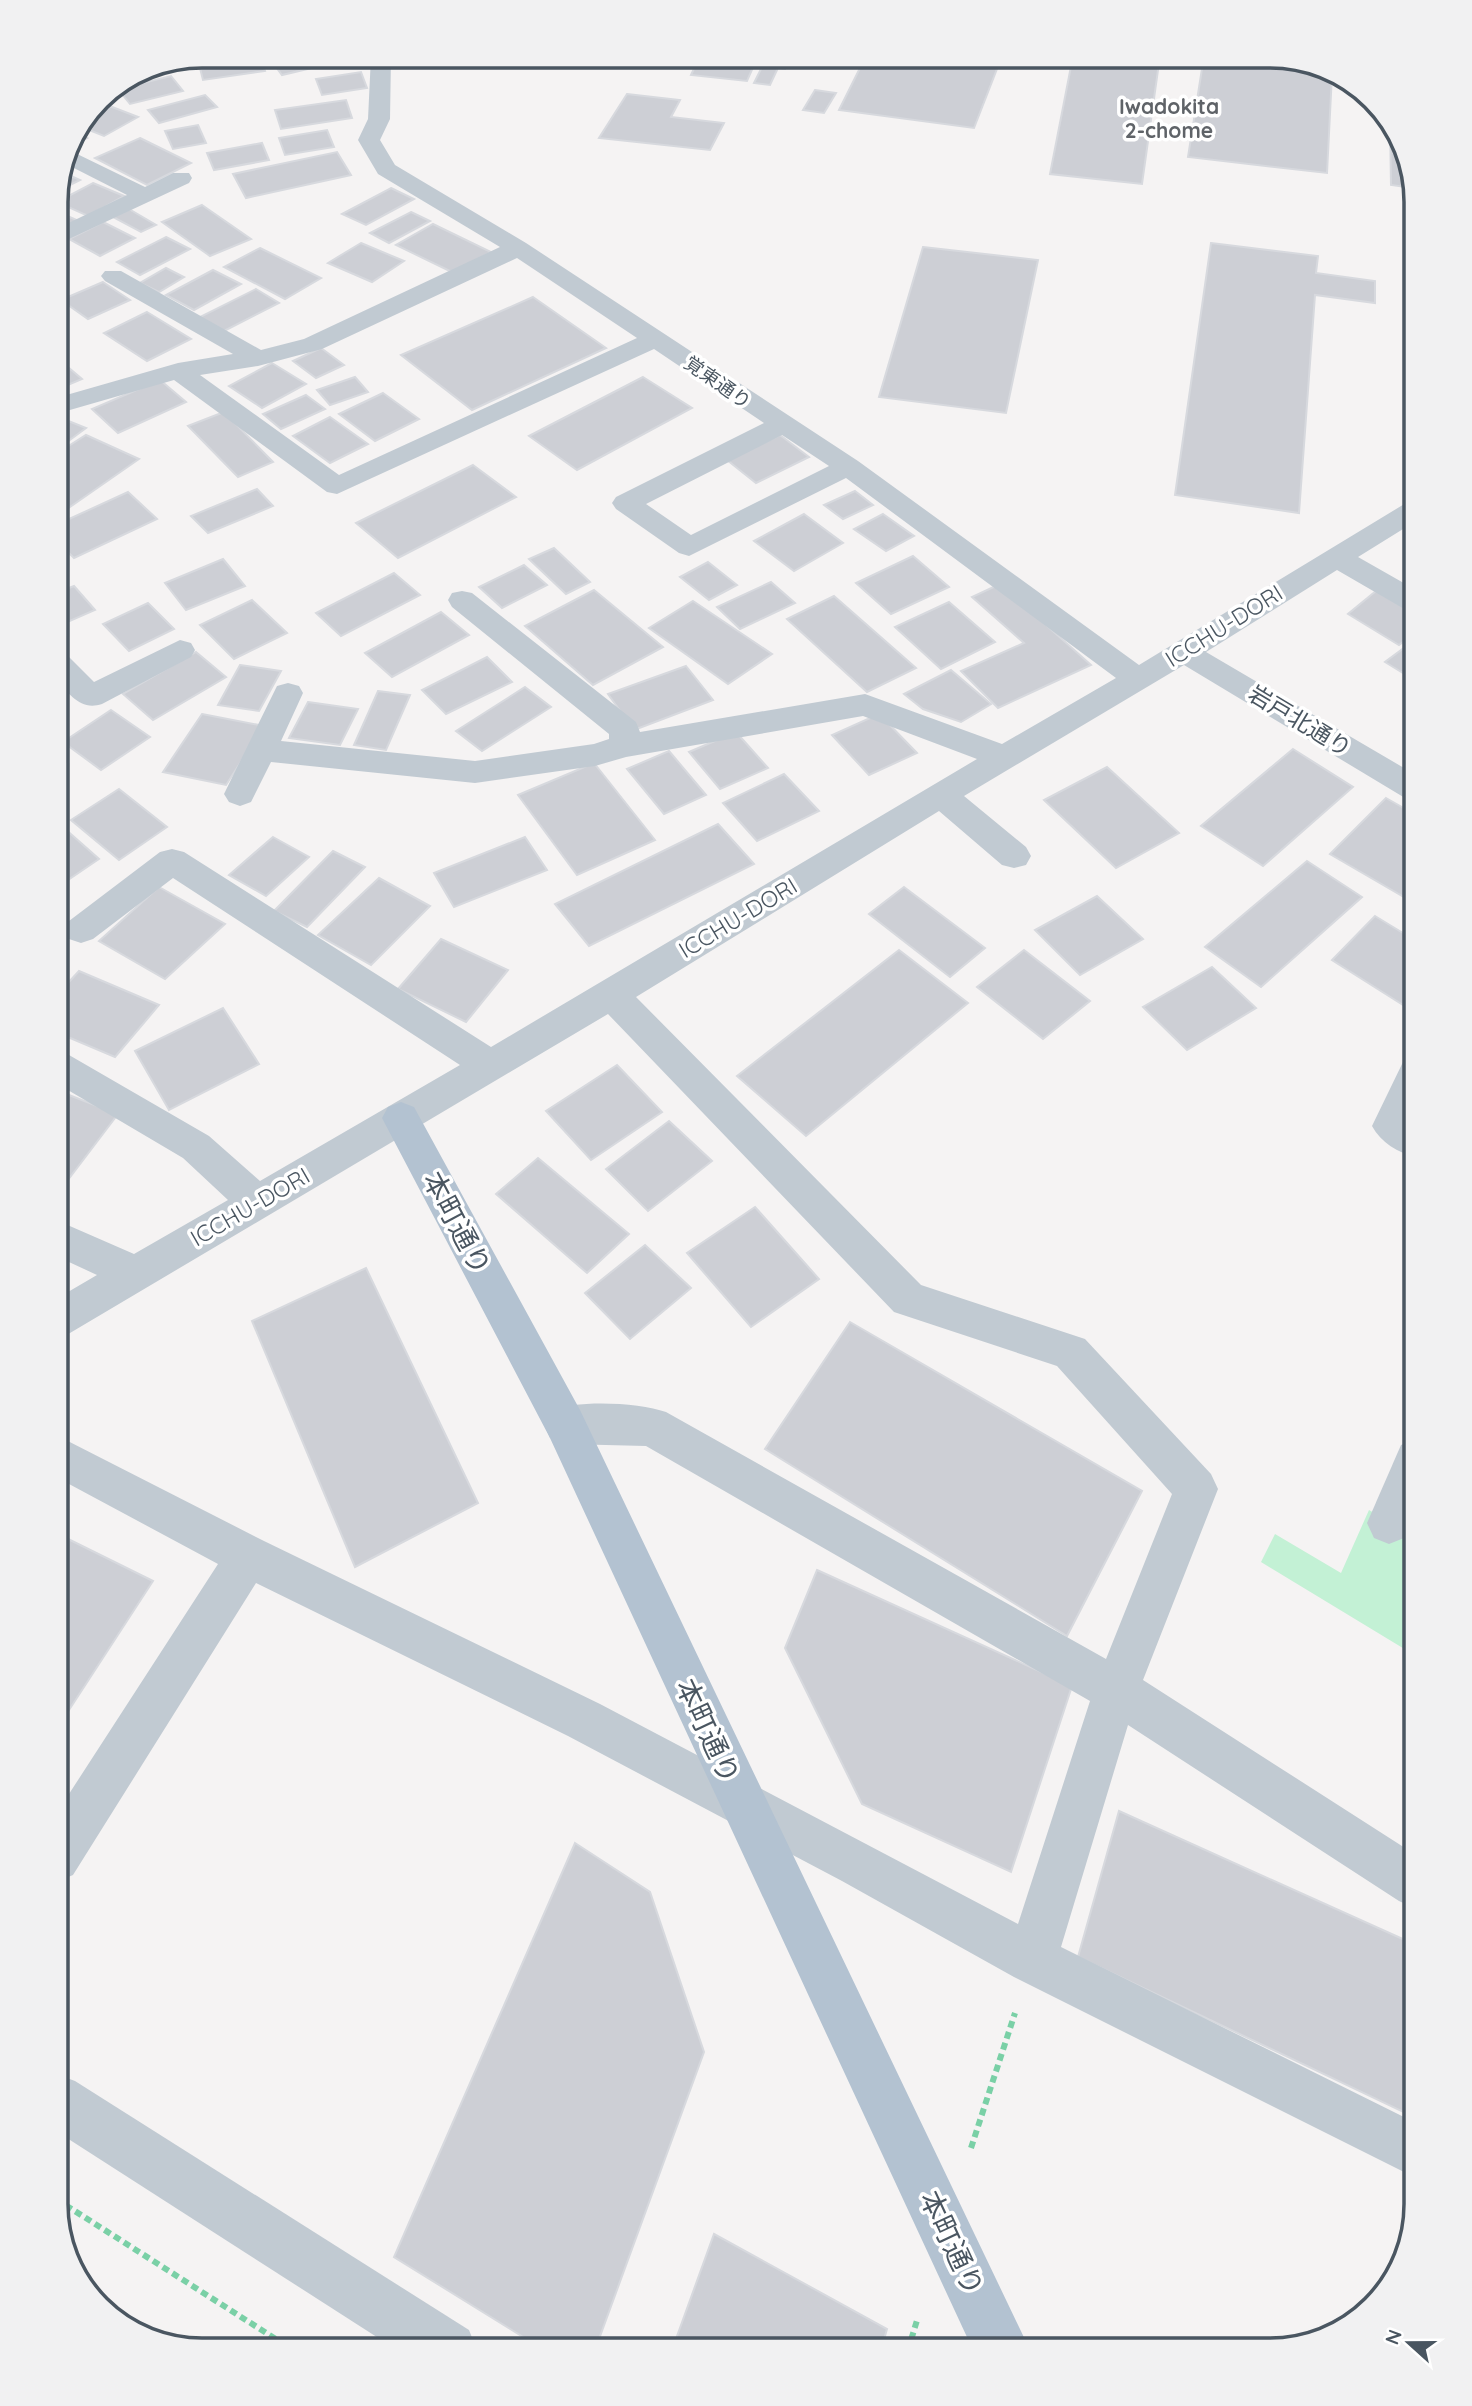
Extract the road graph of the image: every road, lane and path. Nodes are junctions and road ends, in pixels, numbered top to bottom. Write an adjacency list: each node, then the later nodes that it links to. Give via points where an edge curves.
1 (381, 68): 6 (street, 覚東通り, via 379,119 369,140 386,169)
2 (75, 160): 4 (street)
3 (181, 178): 4 (street)
4 (144, 195): 5 (street)
5 (69, 232)
6 (518, 248): 8 (street, 覚東通り); 9 (street, via 313,344)
7 (113, 276): 9 (street)
8 (656, 339): 10 (street, via 337,486); 12 (street, 覚東通り)
9 (258, 358): 10 (street)
10 (178, 371): 11 (street)
11 (69, 402)
12 (781, 425): 13 (street, 覚東通り); 13 (street, via 626,503 689,547)
13 (848, 467): 21 (street, 覚東通り)
14 (1404, 516): 15 (street, ICCHU-DORI)
15 (1336, 557): 16 (street); 19 (street, ICCHU-DORI)
16 (1404, 596)
17 (462, 600): 23 (street, via 625,730)
18 (180, 650): 20 (street, via 92,697)
19 (1184, 652): 21 (street, ICCHU-DORI); 26 (street, 岩戸北通り)
20 (69, 674)
21 (1138, 679): 25 (street, ICCHU-DORI)
22 (288, 694): 24 (street)
23 (624, 746): 24 (street, via 595,755 475,772); 25 (street, via 865,705)
24 (262, 750): 27 (street)
25 (1004, 757): 28 (street, ICCHU-DORI)
26 (1404, 783)
27 (240, 794)
28 (941, 794): 29 (street); 31 (street, ICCHU-DORI)
29 (1013, 856)
30 (81, 930): 32 (street, via 172,861)
31 (611, 995): 32 (street, ICCHU-DORI); 46 (street, via 908,1299 1070,1352 1196,1489)
32 (489, 1065): 35 (street, ICCHU-DORI)
33 (69, 1072): 37 (street, via 196,1147)
34 (1404, 1098): 36 (street, via 1391,1126)
35 (401, 1118): 37 (street, ICCHU-DORI); 41 (main road, 本町通り)
36 (1404, 1134)
37 (258, 1203): 39 (street, ICCHU-DORI)
38 (68, 1243): 39 (street)
39 (136, 1274): 40 (street, ICCHU-DORI)
40 (68, 1313)
41 (565, 1424): 46 (street, via 651,1426); 47 (main road, 本町通り)
42 (68, 1462): 45 (street)
43 (1404, 1487): 44 (street)
44 (1389, 1523)
45 (248, 1556): 47 (street, via 584,1720); 48 (street)
46 (1116, 1690): 49 (street); 50 (street)
47 (742, 1803): 50 (street); 54 (main road, 本町通り)
48 (68, 1839)
49 (1404, 1876)
50 (1032, 1959): 52 (street); 54 (path)
51 (68, 2108): 56 (street)
52 (1404, 2145)
53 (68, 2207): 55 (path)
54 (945, 2229): 57 (main road, 本町通り)
55 (273, 2337)
56 (429, 2337)
57 (997, 2338)

